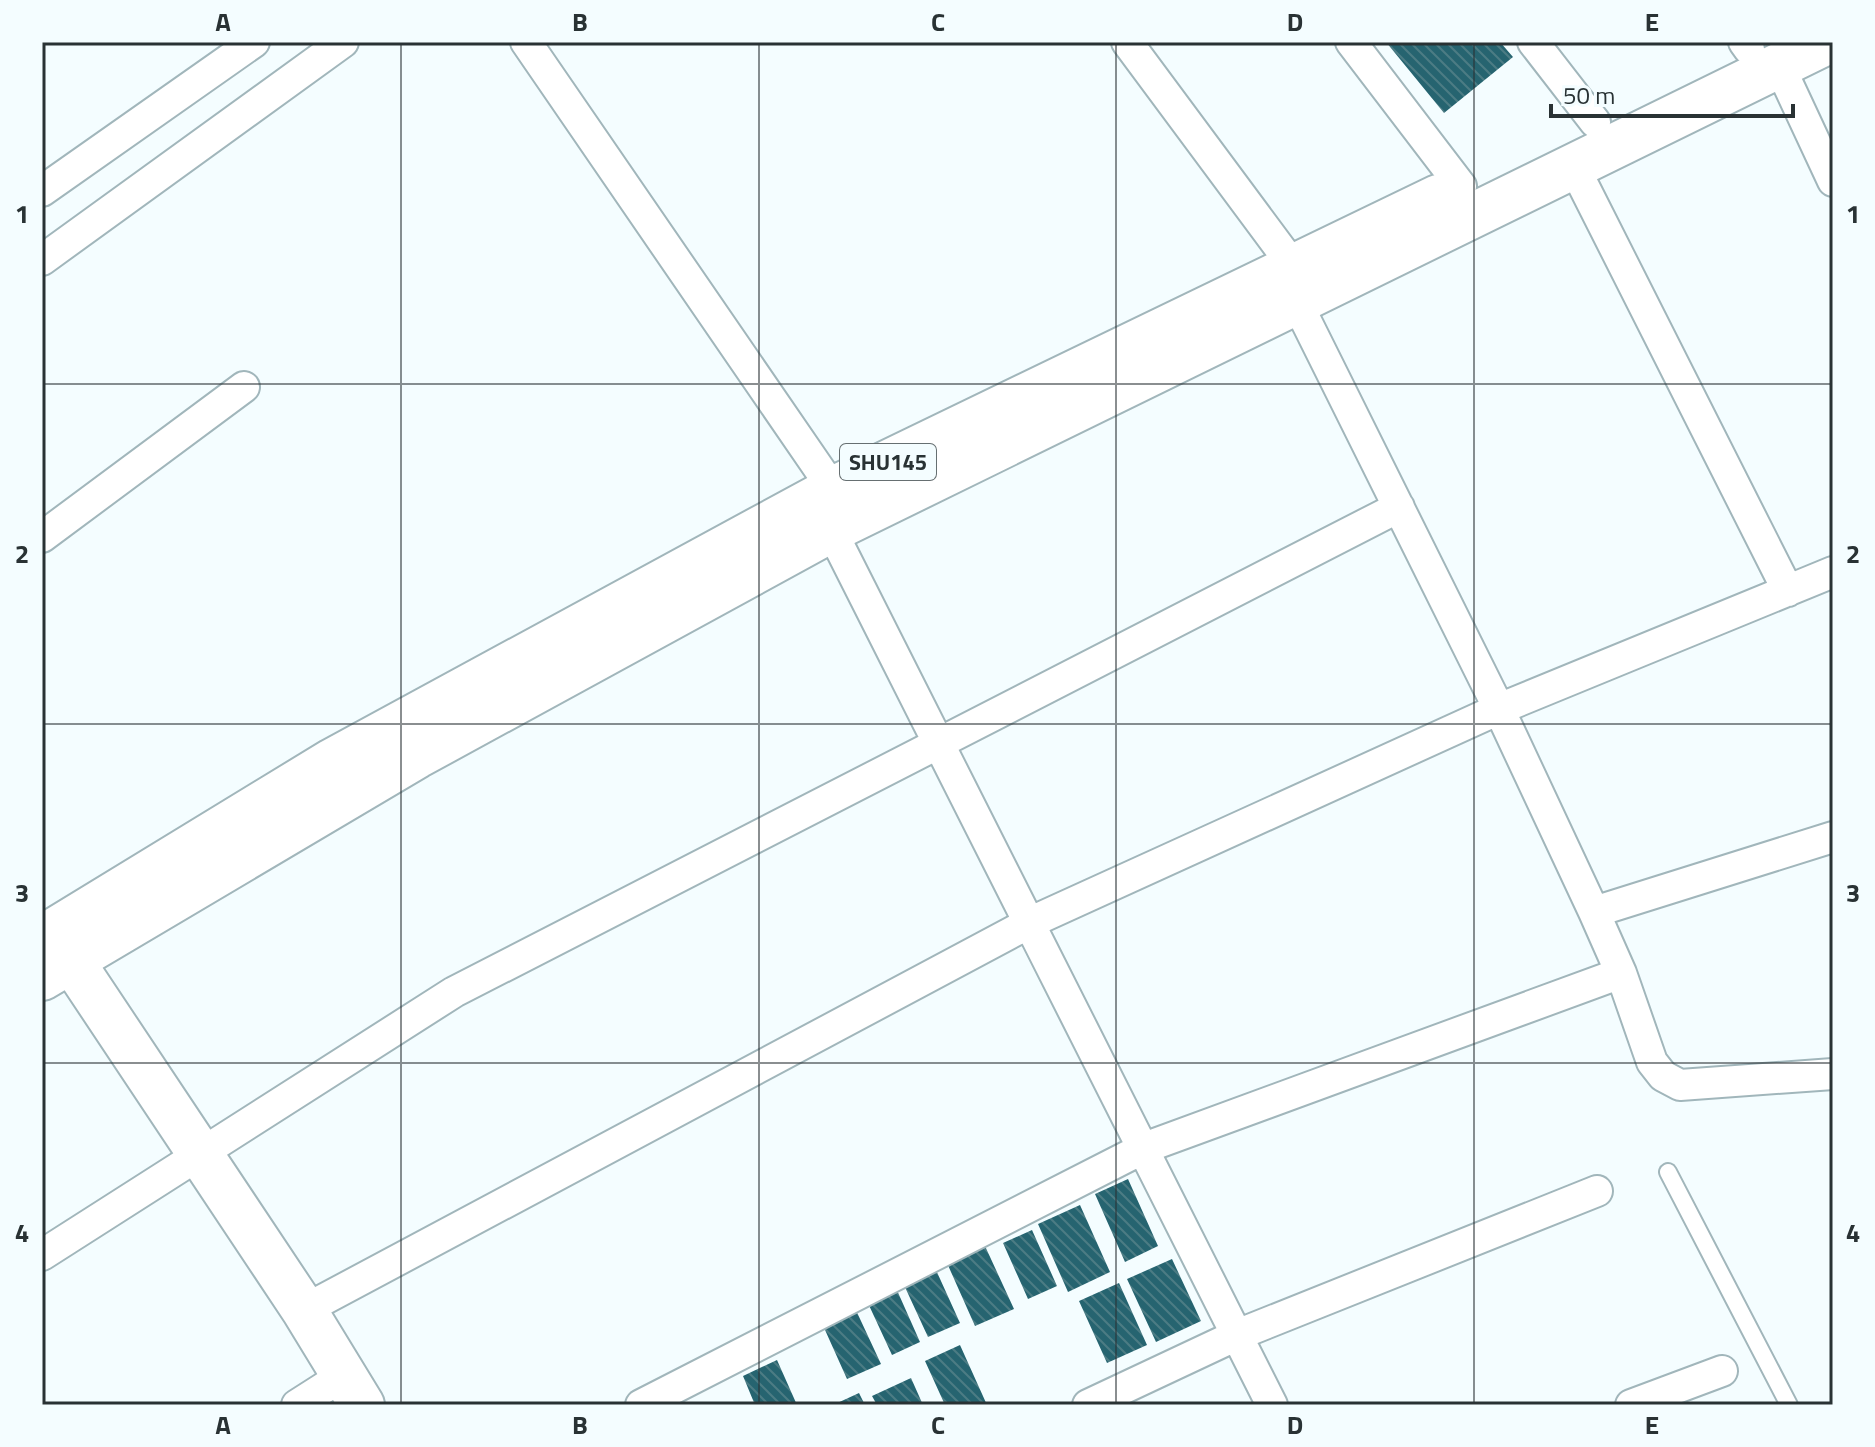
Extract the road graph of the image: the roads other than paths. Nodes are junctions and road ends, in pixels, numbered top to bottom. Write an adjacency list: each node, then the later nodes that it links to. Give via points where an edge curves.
1 (254, 42): 13 (street)
2 (343, 42): 14 (street)
3 (526, 42): 18 (street)
4 (1127, 42): 15 (street)
5 (1351, 42): 12 (street)
6 (1533, 42): 9 (street)
7 (1827, 42): 8 (main road)
8 (1758, 49): 9 (main road); 10 (main road); 11 (street)
9 (1595, 122): 12 (main road)
10 (1573, 165): 15 (main road); 21 (street)
11 (1833, 181)
12 (1461, 186): 15 (main road)
13 (42, 191)
14 (42, 260)
15 (1295, 284): 17 (street); 18 (main road)
16 (244, 387): 19 (street)
17 (1399, 507): 22 (street); 23 (street)
18 (832, 509): 23 (street); 27 (main road, via 417,756)
19 (42, 537)
20 (1833, 572): 21 (street)
21 (1788, 591): 22 (street)
22 (1499, 709): 25 (street); 26 (street)
23 (941, 744): 26 (street); 31 (street, via 454,992)
24 (1833, 837): 25 (street)
25 (1594, 912): 28 (street)
26 (1031, 922): 30 (street); 35 (street)
27 (52, 959): 31 (main road)
28 (1621, 973): 29 (street, via 1652,1062 1680,1085); 30 (street)
29 (1833, 1074)
30 (1144, 1148): 36 (street); 40 (street)
31 (199, 1152): 34 (street); 35 (main road)
32 (1668, 1172): 44 (lane)
33 (1597, 1191): 36 (street)
34 (42, 1255)
35 (304, 1310): 38 (main road)
36 (1237, 1335): 41 (street); 42 (street)
37 (1722, 1371): 43 (street)
38 (353, 1390): 39 (street)
39 (297, 1405)
40 (641, 1405)
41 (1088, 1405)
42 (1272, 1405)
43 (1631, 1405)
44 (1789, 1405)

